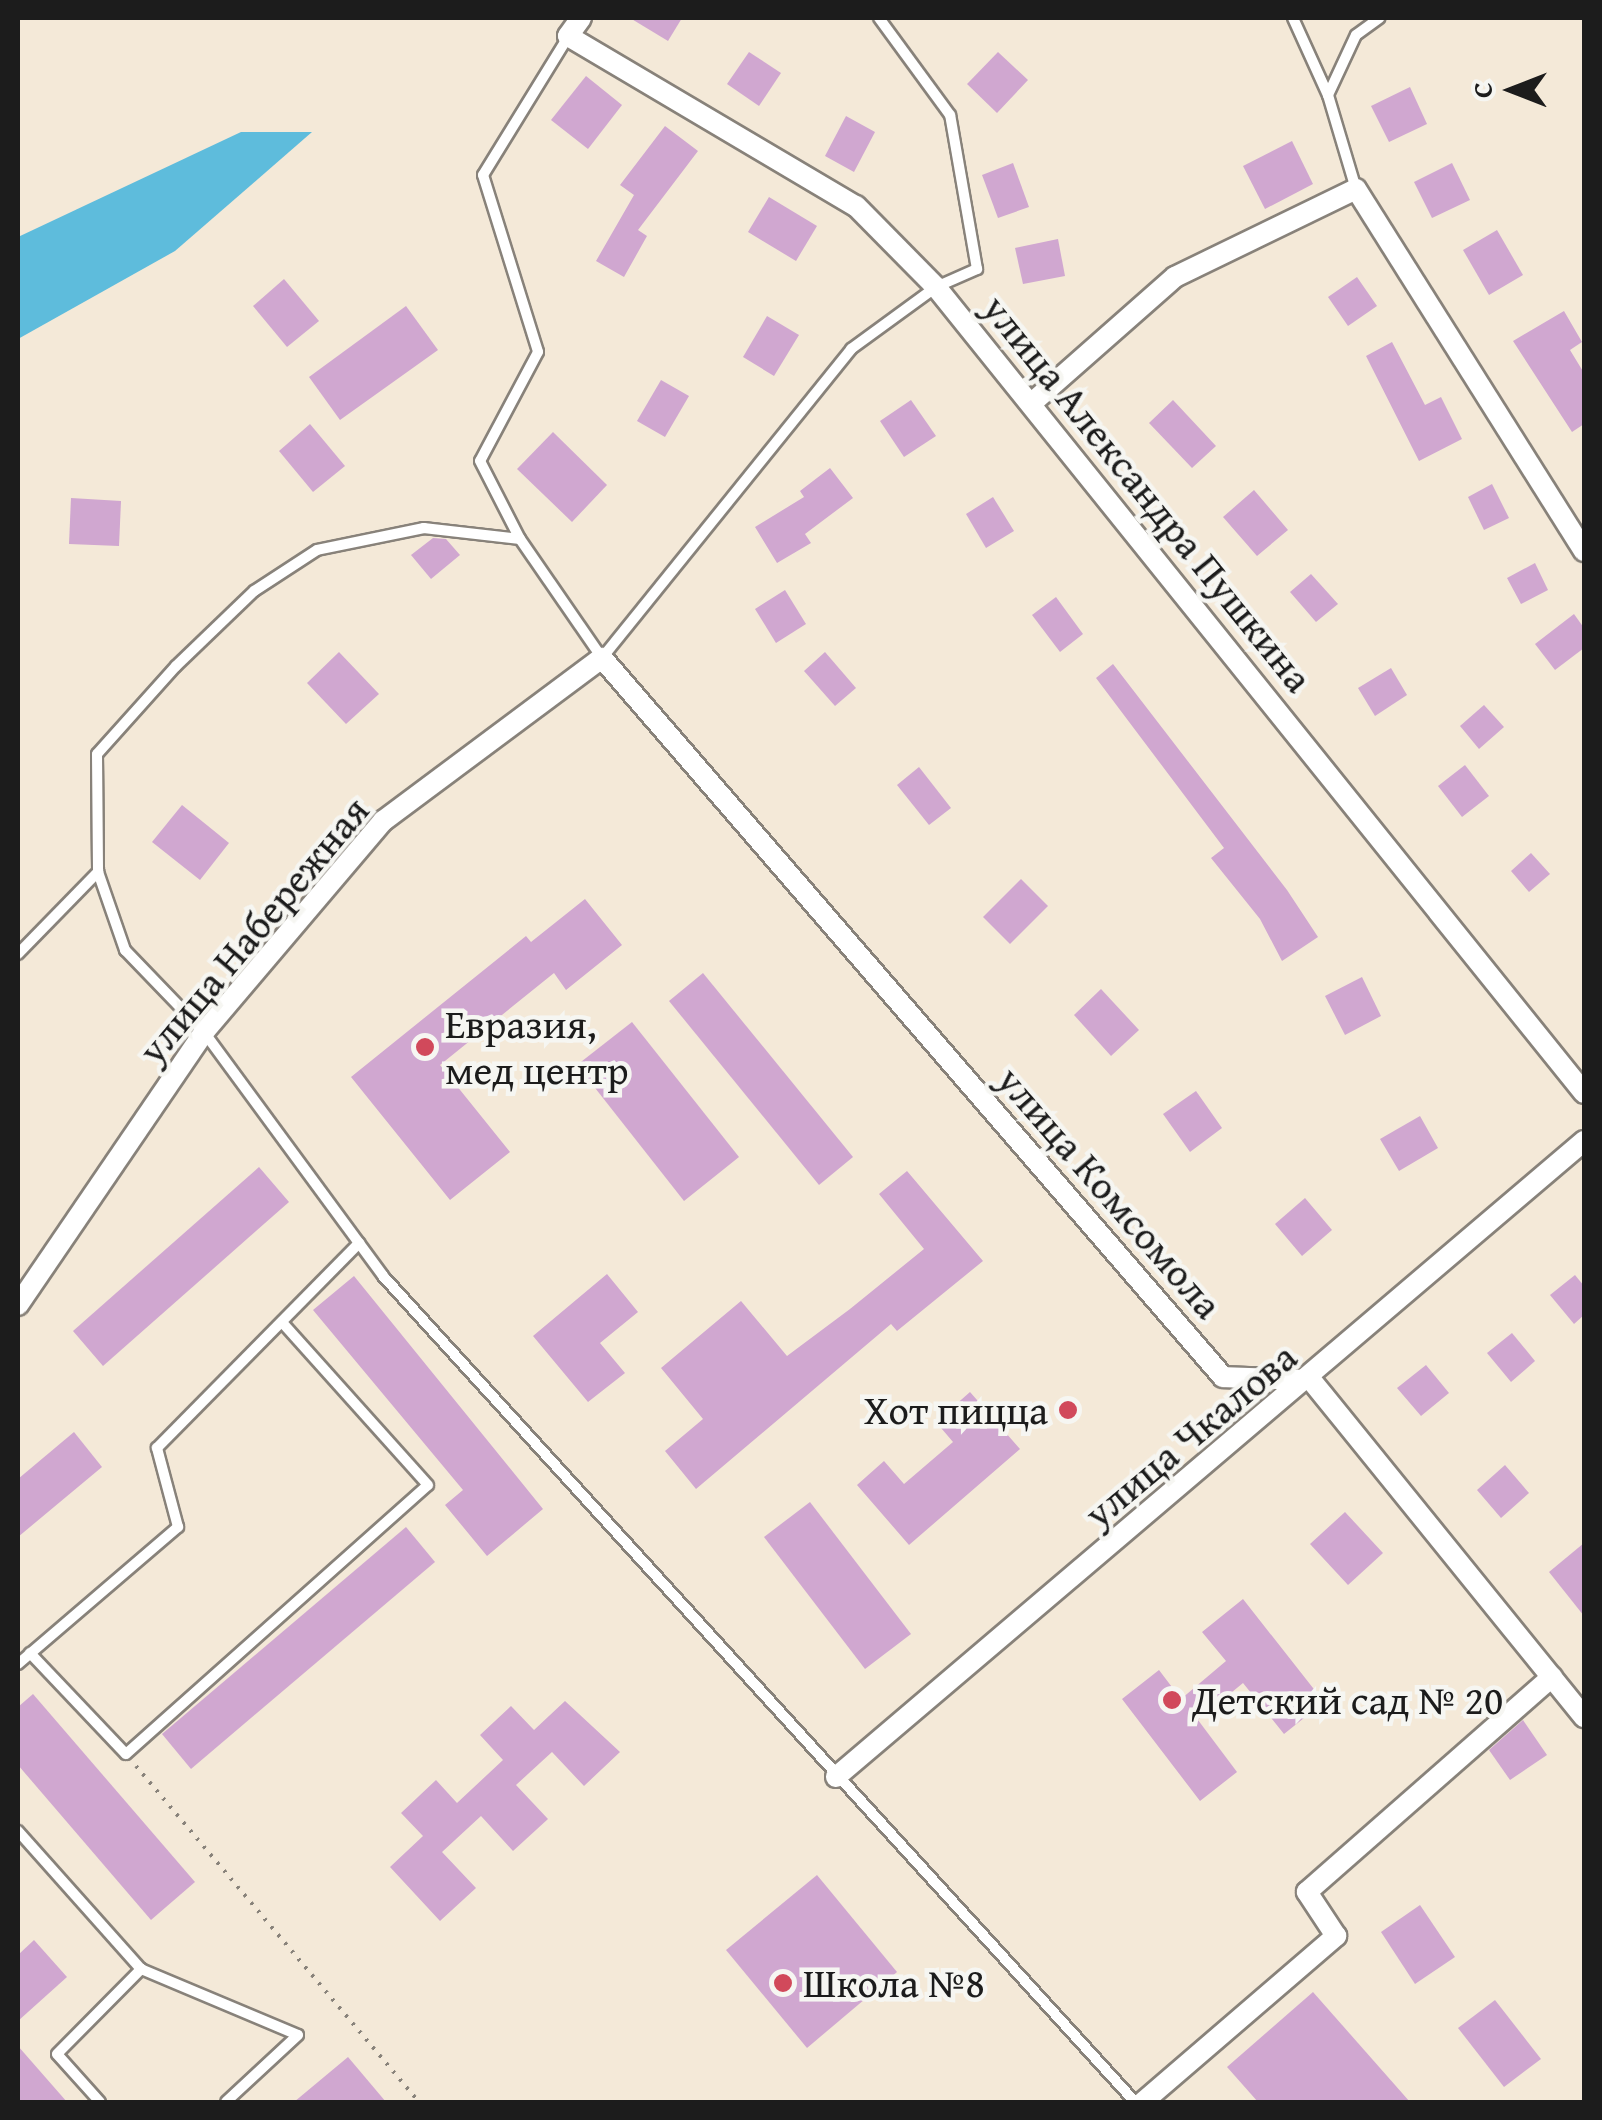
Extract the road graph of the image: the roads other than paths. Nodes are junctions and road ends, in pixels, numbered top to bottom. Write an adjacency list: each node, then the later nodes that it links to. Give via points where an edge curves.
1 (581, 18): 5 (street)
2 (879, 18): 8 (lane, via 950,115 977,269)
3 (1293, 18): 6 (lane)
4 (1379, 18): 6 (lane, via 1356,35)
5 (568, 36): 8 (street, улица Александра Пушкина, via 856,206); 10 (lane, via 483,175 538,352 480,461)
6 (1328, 95): 7 (lane)
7 (1356, 190): 9 (street, via 1175,277); 11 (street)
8 (936, 288): 9 (street, улица Александра Пушкина); 12 (lane, via 851,349)
9 (1033, 402): 16 (street, улица Александра Пушкина)
10 (520, 539): 12 (lane); 13 (lane, via 424,528 317,550 254,591 97,754)
11 (1584, 550)
12 (602, 658): 15 (street, улица Набережная, via 383,821); 21 (street, улица Комсомола, via 1223,1377)
13 (98, 872): 14 (lane); 15 (lane, via 124,950)
14 (18, 954)
15 (204, 1032): 18 (lane); 19 (street, улица Набережная)
16 (1584, 1093)
17 (1584, 1141): 21 (street, улица Чкалова)
18 (359, 1243): 20 (lane); 26 (lane)
19 (18, 1305)
20 (282, 1322): 22 (lane, via 157,1448 178,1527); 22 (lane, via 428,1485 126,1754)
21 (1311, 1380): 24 (street); 26 (street, улица Чкалова)
22 (30, 1652): 23 (lane)
23 (18, 1664)
24 (1552, 1677): 25 (street); 31 (street, via 1307,1892 1336,1936)
25 (1584, 1717)
26 (836, 1777): 31 (lane)
27 (18, 1832): 28 (lane)
28 (141, 1968): 29 (lane, via 57,2054); 30 (lane, via 298,2035)
29 (100, 2102)
30 (226, 2102)
31 (1139, 2102)

